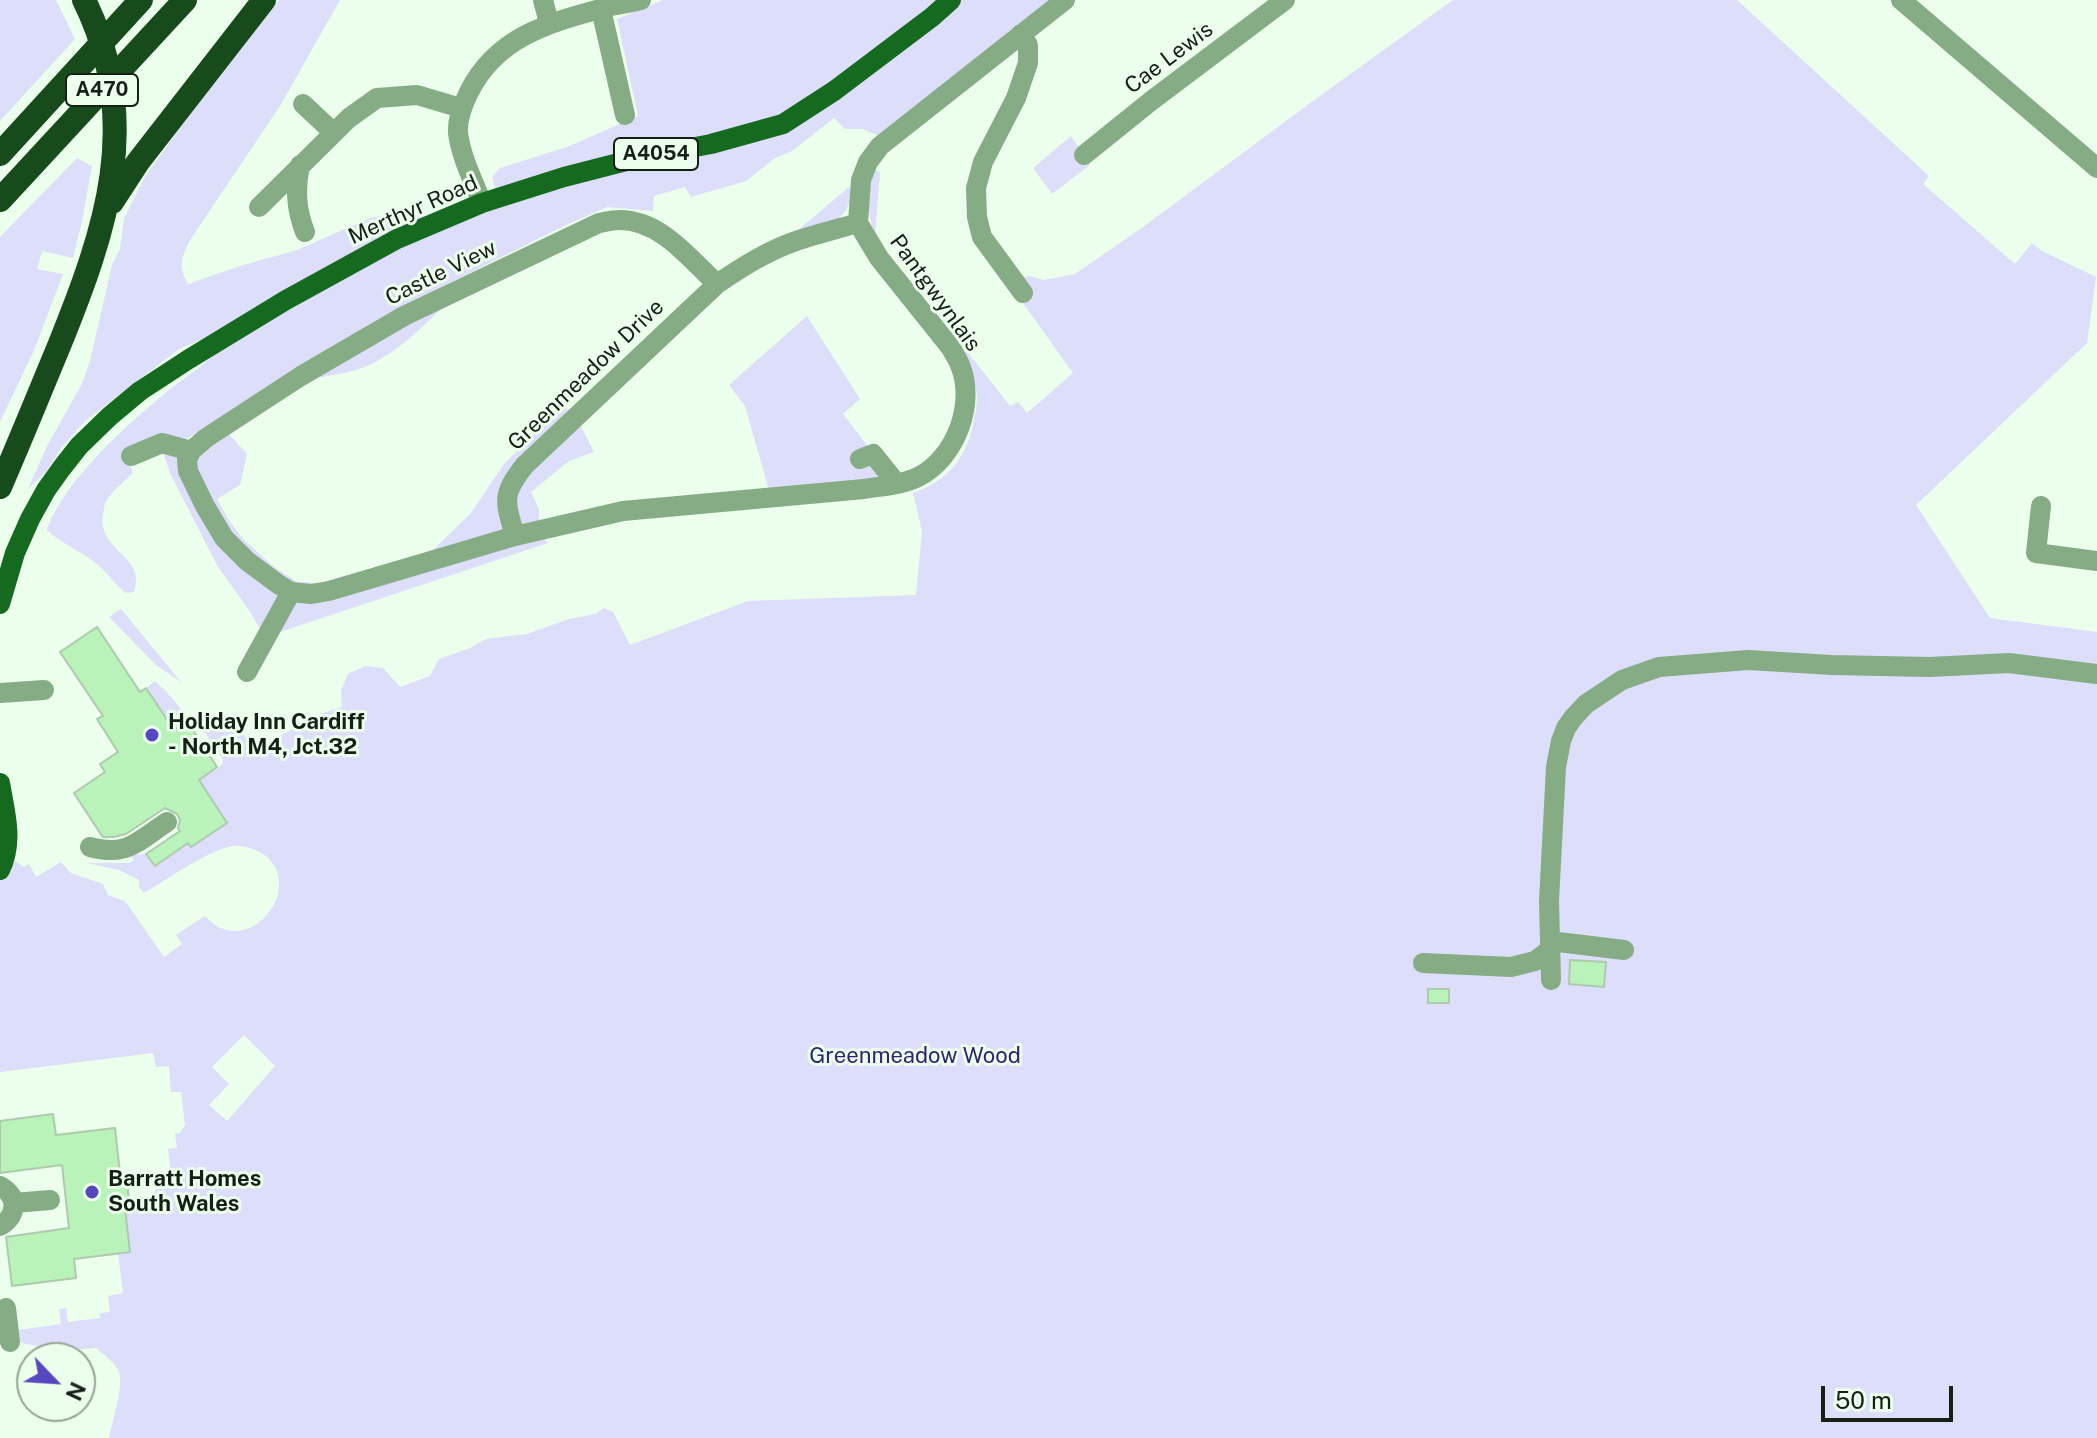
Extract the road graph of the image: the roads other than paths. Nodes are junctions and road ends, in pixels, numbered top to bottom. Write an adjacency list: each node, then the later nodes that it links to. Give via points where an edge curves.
1 (84, 0): 25 (highway, via 107,59 114,103)
2 (141, 0): 18 (highway, A470)
3 (185, 0): 22 (highway, A470)
4 (264, 0): 25 (highway, via 138,162)
5 (543, 0): 12 (street)
6 (641, 0): 11 (street)
7 (951, 0): 23 (main road, Merthyr Road / A4054, via 783,124 564,177)
8 (1065, 0): 13 (street)
9 (1285, 0): 19 (street, Cae Lewis)
10 (1901, 0): 21 (street)
11 (601, 9): 12 (street); 16 (street)
12 (549, 23): 15 (street, via 492,57)
13 (1021, 34): 26 (street, via 880,146 861,180); 29 (street, via 1028,45 1028,63 976,188 982,237)
14 (303, 104): 17 (street)
15 (461, 108): 17 (street, via 417,95 377,98); 23 (street, via 462,151)
16 (625, 115)
17 (334, 133): 20 (street)
18 (0, 154)
19 (1084, 155)
20 (304, 161): 24 (street); 27 (street, via 297,206)
21 (2097, 168)
22 (0, 200)
23 (482, 203): 39 (main road, Merthyr Road / A4054, via 397,239 286,300 140,391 79,446 46,490 15,553)
24 (259, 207)
25 (106, 213): 34 (highway, via 74,308)
26 (858, 223): 28 (street, Greenmeadow Drive, via 769,252); 33 (street, Pantgwynlais, via 879,258 951,348 964,380 960,431 943,458 929,471)
27 (305, 232)
28 (717, 284): 30 (street, Castle View, via 662,232 618,220 599,223 404,316 301,376); 36 (street, Greenmeadow Drive, via 525,465 510,484 507,505)
29 (1023, 293)
30 (191, 451): 31 (street, via 162,443); 38 (street, via 188,471 224,538)
31 (131, 456)
32 (860, 459): 33 (street, via 873,454)
33 (897, 484): 36 (street, Pantgwynlais, via 623,511)
34 (0, 487)
35 (2041, 506): 37 (street, via 2036,553)
36 (515, 536): 38 (street, via 329,591)
37 (2097, 561)
38 (291, 592): 40 (street)
39 (0, 604)
40 (247, 672)
41 (2097, 674): 48 (street, via 2009,663 1930,667 1748,660 1659,667 1622,680 1586,704 1561,741)
42 (44, 690): 43 (street)
43 (0, 693)
44 (0, 783): 47 (main road, via 8,840)
45 (167, 822): 46 (street, via 124,850)
46 (90, 847)
47 (0, 870)
48 (1550, 945): 49 (street); 50 (street, via 1535,961 1511,967); 51 (street)
49 (1624, 950)
50 (1423, 963)
51 (1551, 980)
52 (0, 1186): 54 (street)
53 (50, 1200): 54 (street)
54 (14, 1203): 55 (street, via 11,1217)
55 (0, 1226)
56 (6, 1308): 57 (street)
57 (10, 1342)

